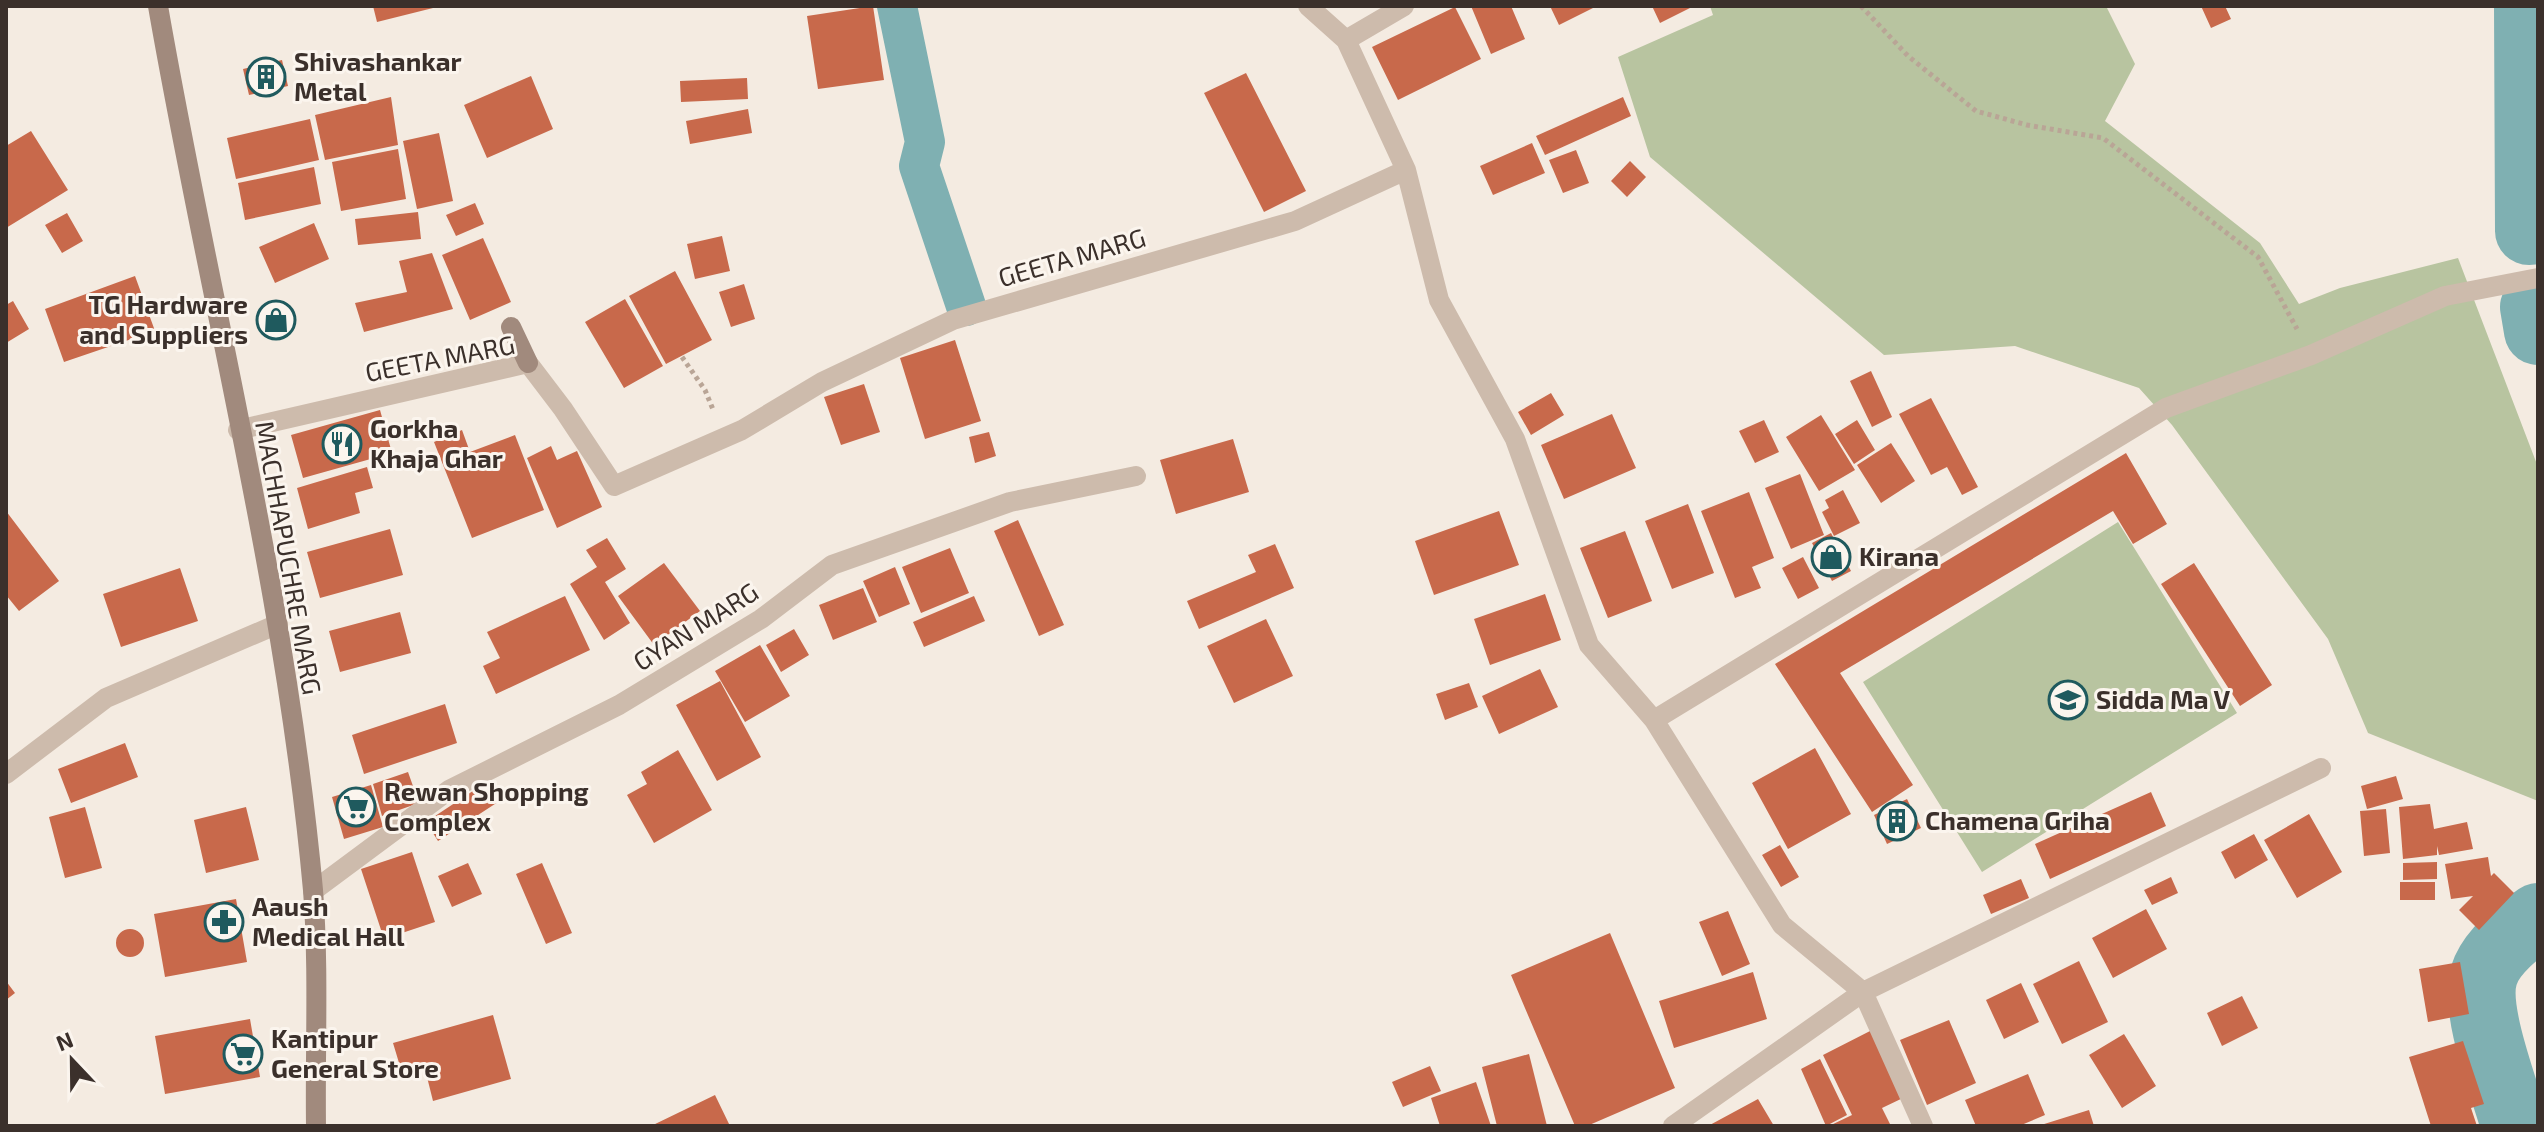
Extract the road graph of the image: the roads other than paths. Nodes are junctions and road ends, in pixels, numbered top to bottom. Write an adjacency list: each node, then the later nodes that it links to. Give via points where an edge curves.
1 (158, 6): 9 (main road, MACHHAPUCHRE MARG)
2 (1308, 6): 4 (street)
3 (1404, 6): 4 (street)
4 (1346, 40): 5 (street)
5 (1406, 170): 8 (street, GEETA MARG, via 1295,221 953,320 822,382 742,430 614,486); 12 (street, via 1439,300 1515,439 1589,645)
6 (2538, 278): 12 (street, via 2445,296 2311,355 2166,408)
7 (511, 327): 8 (main road)
8 (528, 363): 9 (street, GEETA MARG)
9 (238, 430): 11 (main road, MACHHAPUCHRE MARG)
10 (1136, 476): 15 (street, GYAN MARG, via 1010,502 832,565 761,619 619,705 449,790)
11 (278, 624): 14 (street, via 106,698); 15 (main road, MACHHAPUCHRE MARG)
12 (1654, 720): 16 (street, via 1782,925)
13 (2321, 768): 16 (street)
14 (6, 774)
15 (313, 891): 18 (main road, MACHHAPUCHRE MARG)
16 (1863, 992): 17 (street); 19 (street)
17 (1687, 1123)
18 (316, 1126)
19 (1923, 1126)

